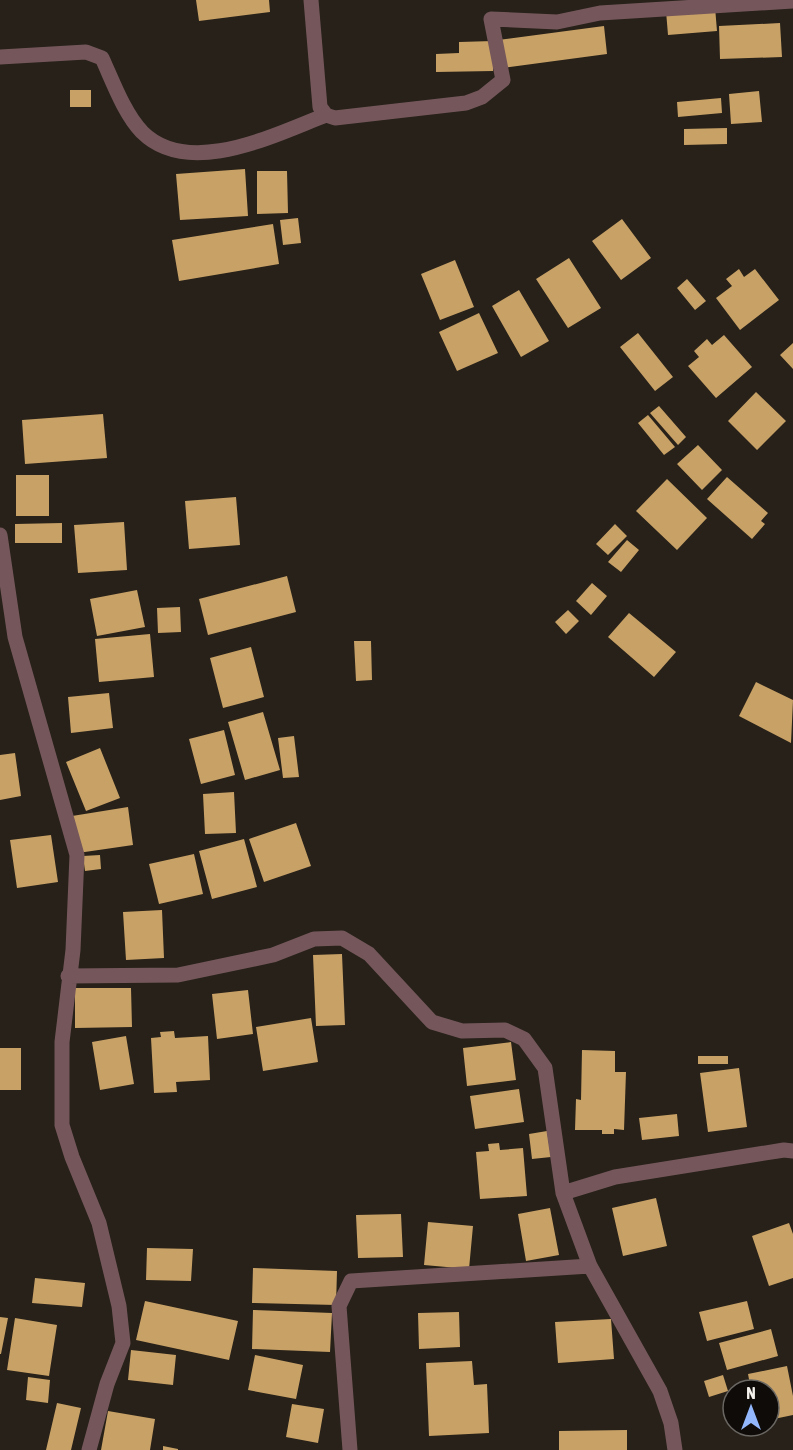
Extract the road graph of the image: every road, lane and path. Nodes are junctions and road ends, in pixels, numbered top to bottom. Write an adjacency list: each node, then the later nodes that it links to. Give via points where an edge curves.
1 (311, 0): 4 (street, via 320,107)
2 (793, 1): 4 (street, via 600,13 556,22 491,19 503,80 482,97 466,104 369,116)
3 (0, 57): 4 (street, via 86,52 102,58 143,132 168,147 196,153 230,150)
4 (326, 115)
5 (0, 535): 6 (street, via 15,637 77,855 73,950)
6 (68, 976): 8 (street, via 178,975 273,955 314,939 342,938 369,954 432,1022 462,1031 505,1030 524,1039 545,1068); 10 (street, via 62,1042 62,1125 99,1223 119,1306 123,1343)
7 (793, 1151): 8 (street, via 615,1177)
8 (563, 1193): 9 (street)
9 (590, 1266): 11 (street, via 351,1281 339,1306); 12 (street, via 660,1391)
10 (89, 1450)
11 (350, 1450)
12 (675, 1450)

